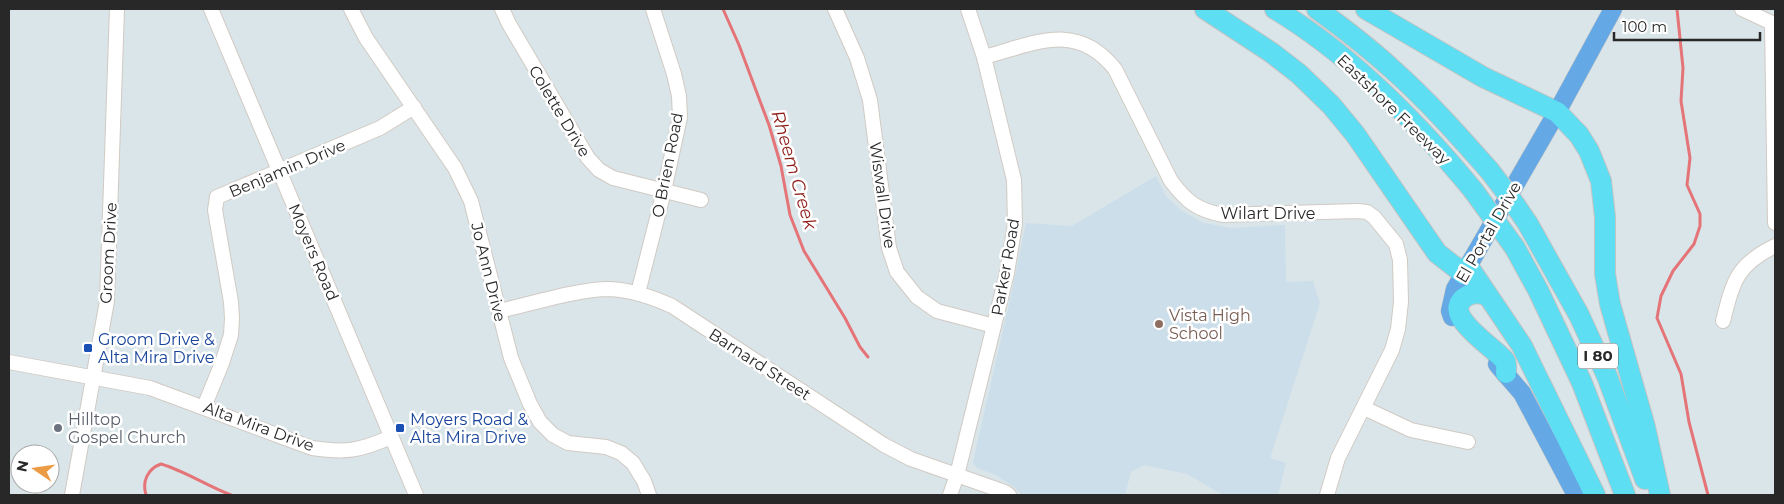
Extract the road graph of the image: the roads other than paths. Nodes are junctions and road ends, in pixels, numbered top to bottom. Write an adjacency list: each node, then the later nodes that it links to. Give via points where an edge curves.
1 (117, 9): 31 (street, Groom Drive, via 107,301)
2 (211, 9): 18 (street, Moyers Road)
3 (351, 9): 16 (street, Jo Ann Drive, via 366,38)
4 (502, 9): 19 (street, Colette Drive, via 588,158 613,178)
5 (653, 9): 19 (street, O Brien Road, via 679,96 680,117)
6 (835, 9): 28 (street, Wiswall Drive, via 857,58 870,100 889,248 897,272 917,297 937,311)
7 (968, 9): 15 (street, Parker Road)
8 (1205, 9): 23 (highway, via 1299,74 1355,134 1437,254)
9 (1275, 9): 45 (highway, Eastshore Freeway / I 80, bridge, via 1340,55 1376,87 1443,154 1515,248 1582,383)
10 (1317, 9): 46 (highway, Eastshore Freeway / I 80, bridge, via 1392,69 1456,133 1528,224 1579,315 1607,376)
11 (1366, 9): 17 (highway, via 1483,77)
12 (1613, 9): 17 (main road, El Portal Drive)
13 (1742, 9): 14 (street)
14 (1774, 23): 21 (street)
15 (984, 57): 28 (street, Parker Road, via 1014,180 1015,206 1007,273); 33 (street, Wilart Drive, via 1054,39 1076,40 1094,48 1115,69 1171,181 1192,204 1207,212 1223,215 1358,211 1374,216 1396,244 1400,260 1401,302 1392,350)
16 (414, 107): 18 (street, Benjamin Drive, via 380,128); 26 (street, Jo Ann Drive, via 455,168 471,201)
17 (1556, 112): 23 (main road, El Portal Drive); 47 (highway, via 1589,151 1601,181 1605,274 1610,304)
18 (280, 172): 32 (street, Benjamin Drive, via 217,197 215,210 231,302 231,335); 34 (street, Moyers Road)
19 (664, 191): 20 (street, Colette Drive); 24 (street, O Brien Road)
20 (701, 200)
21 (1775, 223)
22 (1775, 246): 27 (street, via 1752,260 1738,274)
23 (1466, 270): 25 (highway); 30 (main road, El Portal Drive, via 1455,289 1450,311 1456,327)
24 (638, 293): 26 (street, Barnard Street, via 608,289); 36 (street, Barnard Street, via 672,306 884,446)
25 (1488, 296): 30 (highway, via 1479,293 1462,300 1460,315 1466,326 1505,362); 44 (highway, via 1522,346)
26 (499, 311): 39 (street, Jo Ann Drive, via 511,358 540,422 553,435 568,443 606,447 620,453 633,463)
27 (1723, 321)
28 (994, 326): 36 (street, Parker Road)
29 (9, 362): 31 (street, Alta Mira Drive)
30 (1506, 373): 43 (main road, El Portal Drive, via 1522,393)
31 (94, 377): 32 (street, Alta Mira Drive, via 150,388); 37 (street, Groom Drive)
32 (204, 407): 34 (street, Alta Mira Drive, via 312,448 357,450)
33 (1364, 408): 35 (street, via 1411,430); 42 (street, Wilart Drive, via 1338,458)
34 (391, 437): 38 (street, Moyers Road)
35 (1468, 442)
36 (957, 475): 40 (street, Parker Road); 41 (street, Barnard Street)
37 (72, 495)
38 (416, 495)
39 (649, 495)
40 (950, 495)
41 (1009, 495)
42 (1327, 495)
43 (1576, 495)
44 (1596, 495)
45 (1625, 495)
46 (1651, 495)
47 (1660, 495)

